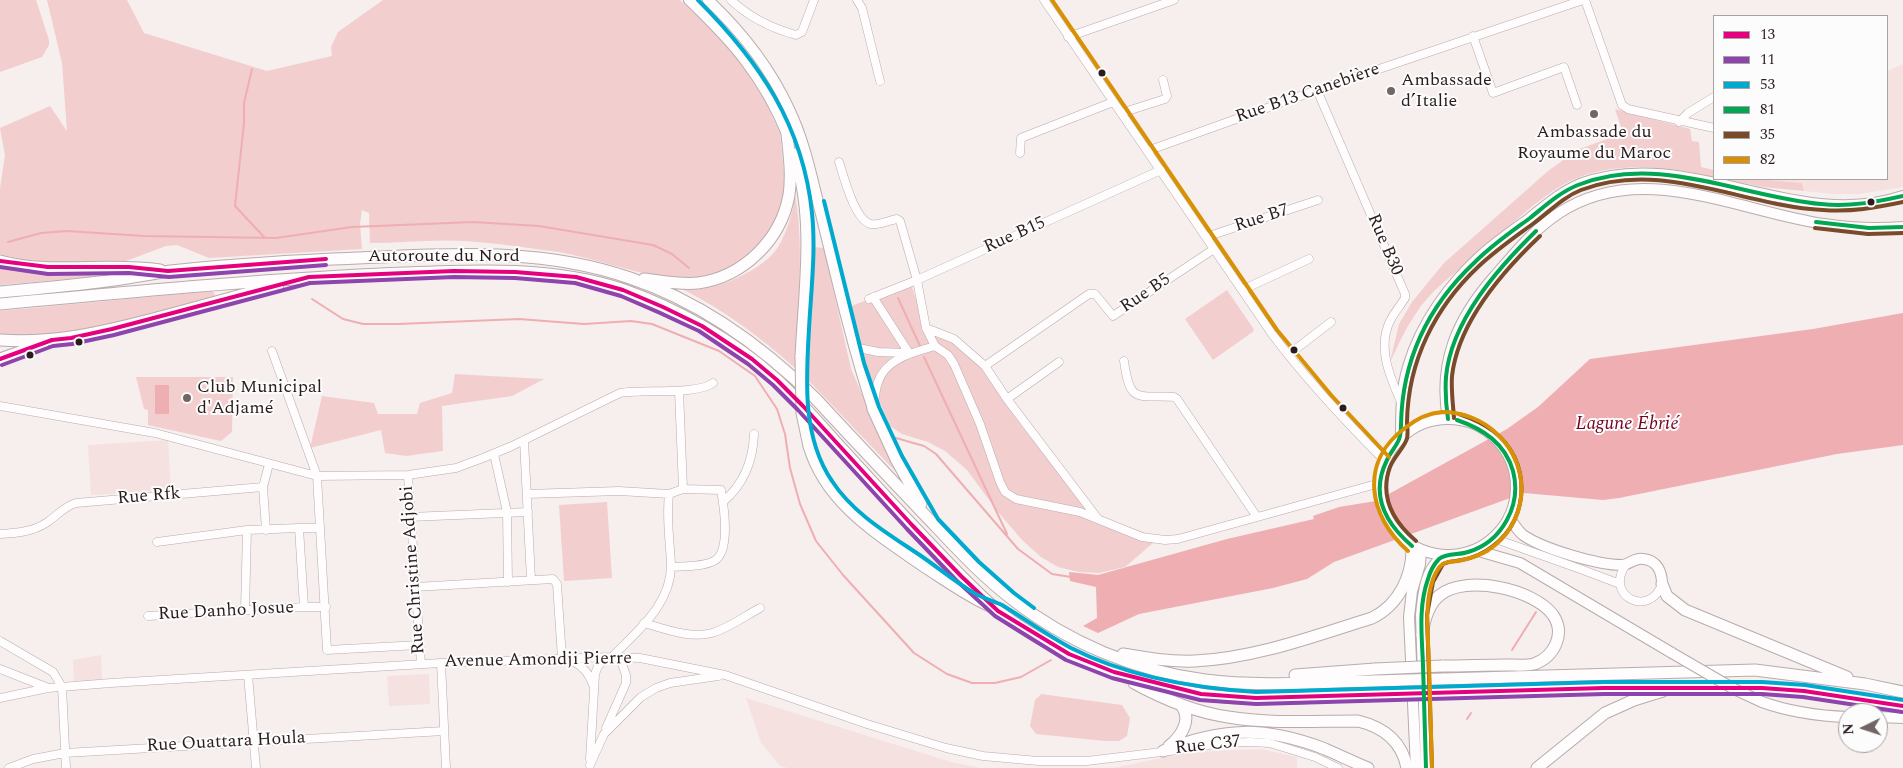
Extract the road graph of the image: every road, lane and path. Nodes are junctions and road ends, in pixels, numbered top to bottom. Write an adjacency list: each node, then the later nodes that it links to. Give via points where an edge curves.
1 (690, 0): 20 (main road, via 719,28 756,74 771,97)
2 (708, 0): 44 (main road, via 727,18 766,67 790,109 807,160)
3 (731, 0): 4 (street, via 764,24 796,35 802,32)
4 (814, 0)
5 (857, 0): 12 (street, via 862,8)
6 (1044, 0): 10 (street)
7 (1174, 0): 10 (street)
8 (1584, 0): 9 (street, Rue B13 Canebière); 18 (street, via 1622,105)
9 (1473, 36): 13 (street, Rue B13 Canebière); 16 (street, via 1493,92 1564,68)
10 (1068, 37): 15 (street)
11 (1163, 80): 17 (street, via 1168,96 1165,99)
12 (880, 81)
13 (1317, 90): 21 (street, Rue B13 Canebière); 55 (street, Rue B30, via 1405,294 1390,320 1385,347 1389,373)
14 (1713, 97): 18 (street)
15 (1113, 102): 17 (street); 22 (street, via 1021,138)
16 (1577, 105)
17 (1121, 113): 21 (street)
18 (1679, 122): 19 (street)
19 (1713, 128)
20 (787, 134): 34 (highway, via 790,175 787,205 776,230 754,257 726,274 697,283); 101 (highway, bridge, via 806,215 800,357 802,413 808,446 819,471 848,511 889,543)
21 (1146, 151): 24 (street)
22 (1020, 153)
23 (839, 162): 35 (street, via 853,201 868,223 899,219)
24 (1161, 170): 28 (street); 35 (street, Rue B15)
25 (1903, 196): 55 (main road, via 1872,204 1830,206 1655,173 1608,176 1579,184 1555,197 1466,269 1431,316 1418,340 1407,367)
26 (1318, 200): 28 (street, Rue B7)
27 (1903, 227): 58 (main road, via 1823,224 1655,188 1594,196 1559,213 1523,243 1468,311 1448,358 1444,388)
28 (1206, 237): 29 (street)
29 (1214, 249): 36 (street); 51 (street, Rue B5, via 1113,316 1095,294 1089,294)
30 (1309, 259): 36 (street)
31 (0, 261): 32 (highway, via 75,269 128,267)
32 (172, 271): 34 (highway, Autoroute du Nord, via 298,260 488,254 568,262); 37 (highway, Autoroute du Nord)
33 (309, 277): 38 (highway, Autoroute du Nord); 42 (highway, via 112,329); 101 (highway, Autoroute du Nord, via 515,272 576,277 664,306 729,343 776,380)
34 (631, 278): 79 (highway, Autoroute du Nord, via 712,315 762,349 816,399)
35 (917, 280): 40 (street); 46 (street, Rue B15, via 871,298)
36 (1242, 290): 47 (street)
37 (0, 292)
38 (0, 304)
39 (1330, 322): 47 (street)
40 (926, 328): 43 (street); 51 (street, via 954,339)
41 (0, 340): 42 (highway)
42 (52, 340): 48 (highway)
43 (935, 346): 46 (street); 78 (street, via 954,364 1005,492 1016,499 1064,508)
44 (854, 347): 46 (street); 57 (main road)
45 (272, 351): 66 (street)
46 (909, 354): 57 (street, via 884,371 878,382)
47 (1288, 355): 63 (street)
48 (0, 359)
49 (1124, 361): 76 (street, via 1130,390 1145,396 1177,399)
50 (1059, 362): 54 (street)
51 (985, 366): 54 (street)
52 (713, 383): 53 (street, via 708,387)
53 (679, 391): 61 (street, via 620,393); 69 (street)
54 (1008, 399): 78 (street)
55 (1402, 402): 60 (main road)
56 (0, 406): 64 (street, via 155,433)
57 (873, 409): 79 (highway, via 896,459)
58 (1448, 419): 60 (main road, via 1426,422); 77 (main road, via 1466,422 1489,433 1505,450 1513,468 1516,488)
59 (754, 434): 72 (street, via 750,464 734,493)
60 (1401, 438): 63 (main road)
61 (524, 440): 62 (street); 70 (street)
62 (494, 454): 65 (street, via 456,468); 73 (street)
63 (1385, 461): 67 (main road)
64 (269, 464): 66 (street); 68 (street)
65 (408, 475): 66 (street); 75 (street, Rue Christine Adjobi)
66 (317, 476): 81 (street)
67 (1380, 484): 76 (street); 87 (main road, via 1383,509 1389,522)
68 (263, 487): 83 (street); 84 (street, Rue Rfk, via 76,503 34,529)
69 (683, 490): 71 (street); 72 (street, via 718,489)
70 (527, 494): 71 (street, via 619,491); 74 (street)
71 (669, 494): 91 (street)
72 (723, 502): 91 (street, via 722,554 706,564)
73 (506, 512): 74 (street); 75 (street); 93 (street)
74 (528, 512): 92 (street)
75 (410, 517): 96 (street, Rue Christine Adjobi)
76 (1257, 517): 78 (street, via 1166,540 1142,537)
77 (1509, 517): 85 (main road); 90 (main road, via 1525,536 1552,549 1588,560)
78 (1098, 519)
79 (933, 523): 107 (highway, Autoroute du Nord, via 1010,598 1050,626)
80 (298, 528): 81 (street); 83 (street); 97 (street)
81 (320, 528): 98 (street)
82 (247, 530): 83 (street); 86 (street); 100 (street)
83 (266, 530)
84 (0, 534)
85 (1493, 538): 88 (main road); 94 (street)
86 (158, 542)
87 (1413, 546): 89 (main road); 107 (highway, via 1411,566 1401,591 1386,609 1372,618 1272,649 1221,658 1161,660); 143 (main road, via 1420,564 1412,590 1409,617)
88 (1475, 550): 89 (main road); 126 (main road, bridge, via 1520,563 1734,689 1762,702 1795,712)
89 (1445, 556): 104 (main road, via 1438,560 1429,574 1423,593)
90 (1625, 566): 94 (street); 95 (main road, via 1636,559 1650,561 1660,570)
91 (671, 567): 103 (street, via 663,600)
92 (531, 580): 93 (street); 109 (street, via 555,581)
93 (508, 582): 96 (street)
94 (1620, 584): 95 (street, via 1626,596 1637,602 1650,600)
95 (1662, 584): 117 (highway, via 1667,596 1685,610)
96 (415, 587): 106 (street, Rue Christine Adjobi)
97 (304, 607): 98 (street, Rue Danho Josue); 100 (street, Rue Danho Josue)
98 (326, 607): 106 (street, via 327,650)
99 (760, 608): 103 (street, via 721,630 700,635)
100 (245, 610): 102 (street, Rue Danho Josue)
101 (998, 611): 113 (highway, Autoroute du Nord, via 1069,654)
102 (148, 616)
103 (644, 623): 108 (street)
104 (1422, 635): 116 (highway, bridge, via 1427,613 1436,598 1446,591 1468,586 1496,586 1534,599 1553,615 1559,638 1553,650 1534,664 1375,669 1298,675); 144 (main road)
105 (0, 641): 118 (street, via 53,672)
106 (419, 645): 111 (street, Rue Christine Adjobi)
107 (1101, 652): 116 (highway, Autoroute du Nord, via 1179,675)
108 (612, 657): 109 (street, Avenue Amondji Pierre); 115 (street, Avenue Amondji Pierre, via 640,658); 121 (street, via 598,666); 130 (street, via 626,675 626,683)
109 (562, 658): 110 (street, Avenue Amondji Pierre); 121 (street, via 580,665)
110 (441, 663): 111 (street, Avenue Amondji Pierre); 129 (street)
111 (421, 664): 114 (street, Avenue Amondji Pierre)
112 (0, 669): 119 (street, Avenue Amondji Pierre)
113 (1114, 672): 120 (highway, Autoroute du Nord, bridge, via 1176,689 1256,698); 124 (highway)
114 (248, 675): 118 (street, Avenue Amondji Pierre); 131 (street)
115 (725, 675): 130 (street, via 656,688 630,706); 132 (street, Avenue Amondji Pierre, via 867,724 976,754 1030,761 1087,761)
116 (1254, 683): 117 (highway, Autoroute du Nord, bridge, via 1755,670)
117 (1865, 684): 122 (highway)
118 (62, 687): 119 (street, Avenue Amondji Pierre); 133 (street)
119 (48, 688): 123 (street, Avenue Amondji Pierre)
120 (1672, 688): 125 (highway, Autoroute du Nord, via 1804,691); 134 (highway, via 1605,713)
121 (595, 690): 135 (street)
122 (1903, 692)
123 (0, 698)
124 (1180, 704): 132 (highway, via 1185,709 1186,723 1178,738); 142 (highway, via 1229,717 1370,724 1392,737 1402,750)
125 (1903, 706)
126 (1838, 716)
127 (1888, 718): 128 (main road)
128 (1903, 718)
129 (444, 731): 131 (street, Rue Ouattara Houla); 139 (street)
130 (604, 734): 135 (street)
131 (254, 741): 133 (street, Rue Ouattara Houla); 138 (street)
132 (1163, 751): 140 (street, Rue C37, via 1220,743 1269,743); 141 (highway, via 1203,737 1246,732 1290,738)
133 (65, 753): 136 (street, Rue Ouattara Houla); 137 (street)
134 (1556, 754): 145 (highway); 146 (highway)
135 (591, 767)
136 (9, 768)
137 (66, 768)
138 (256, 768)
139 (446, 768)
140 (1338, 768)
141 (1368, 768)
142 (1407, 768)
143 (1416, 768)
144 (1426, 768)
145 (1529, 768)
146 (1537, 768)

